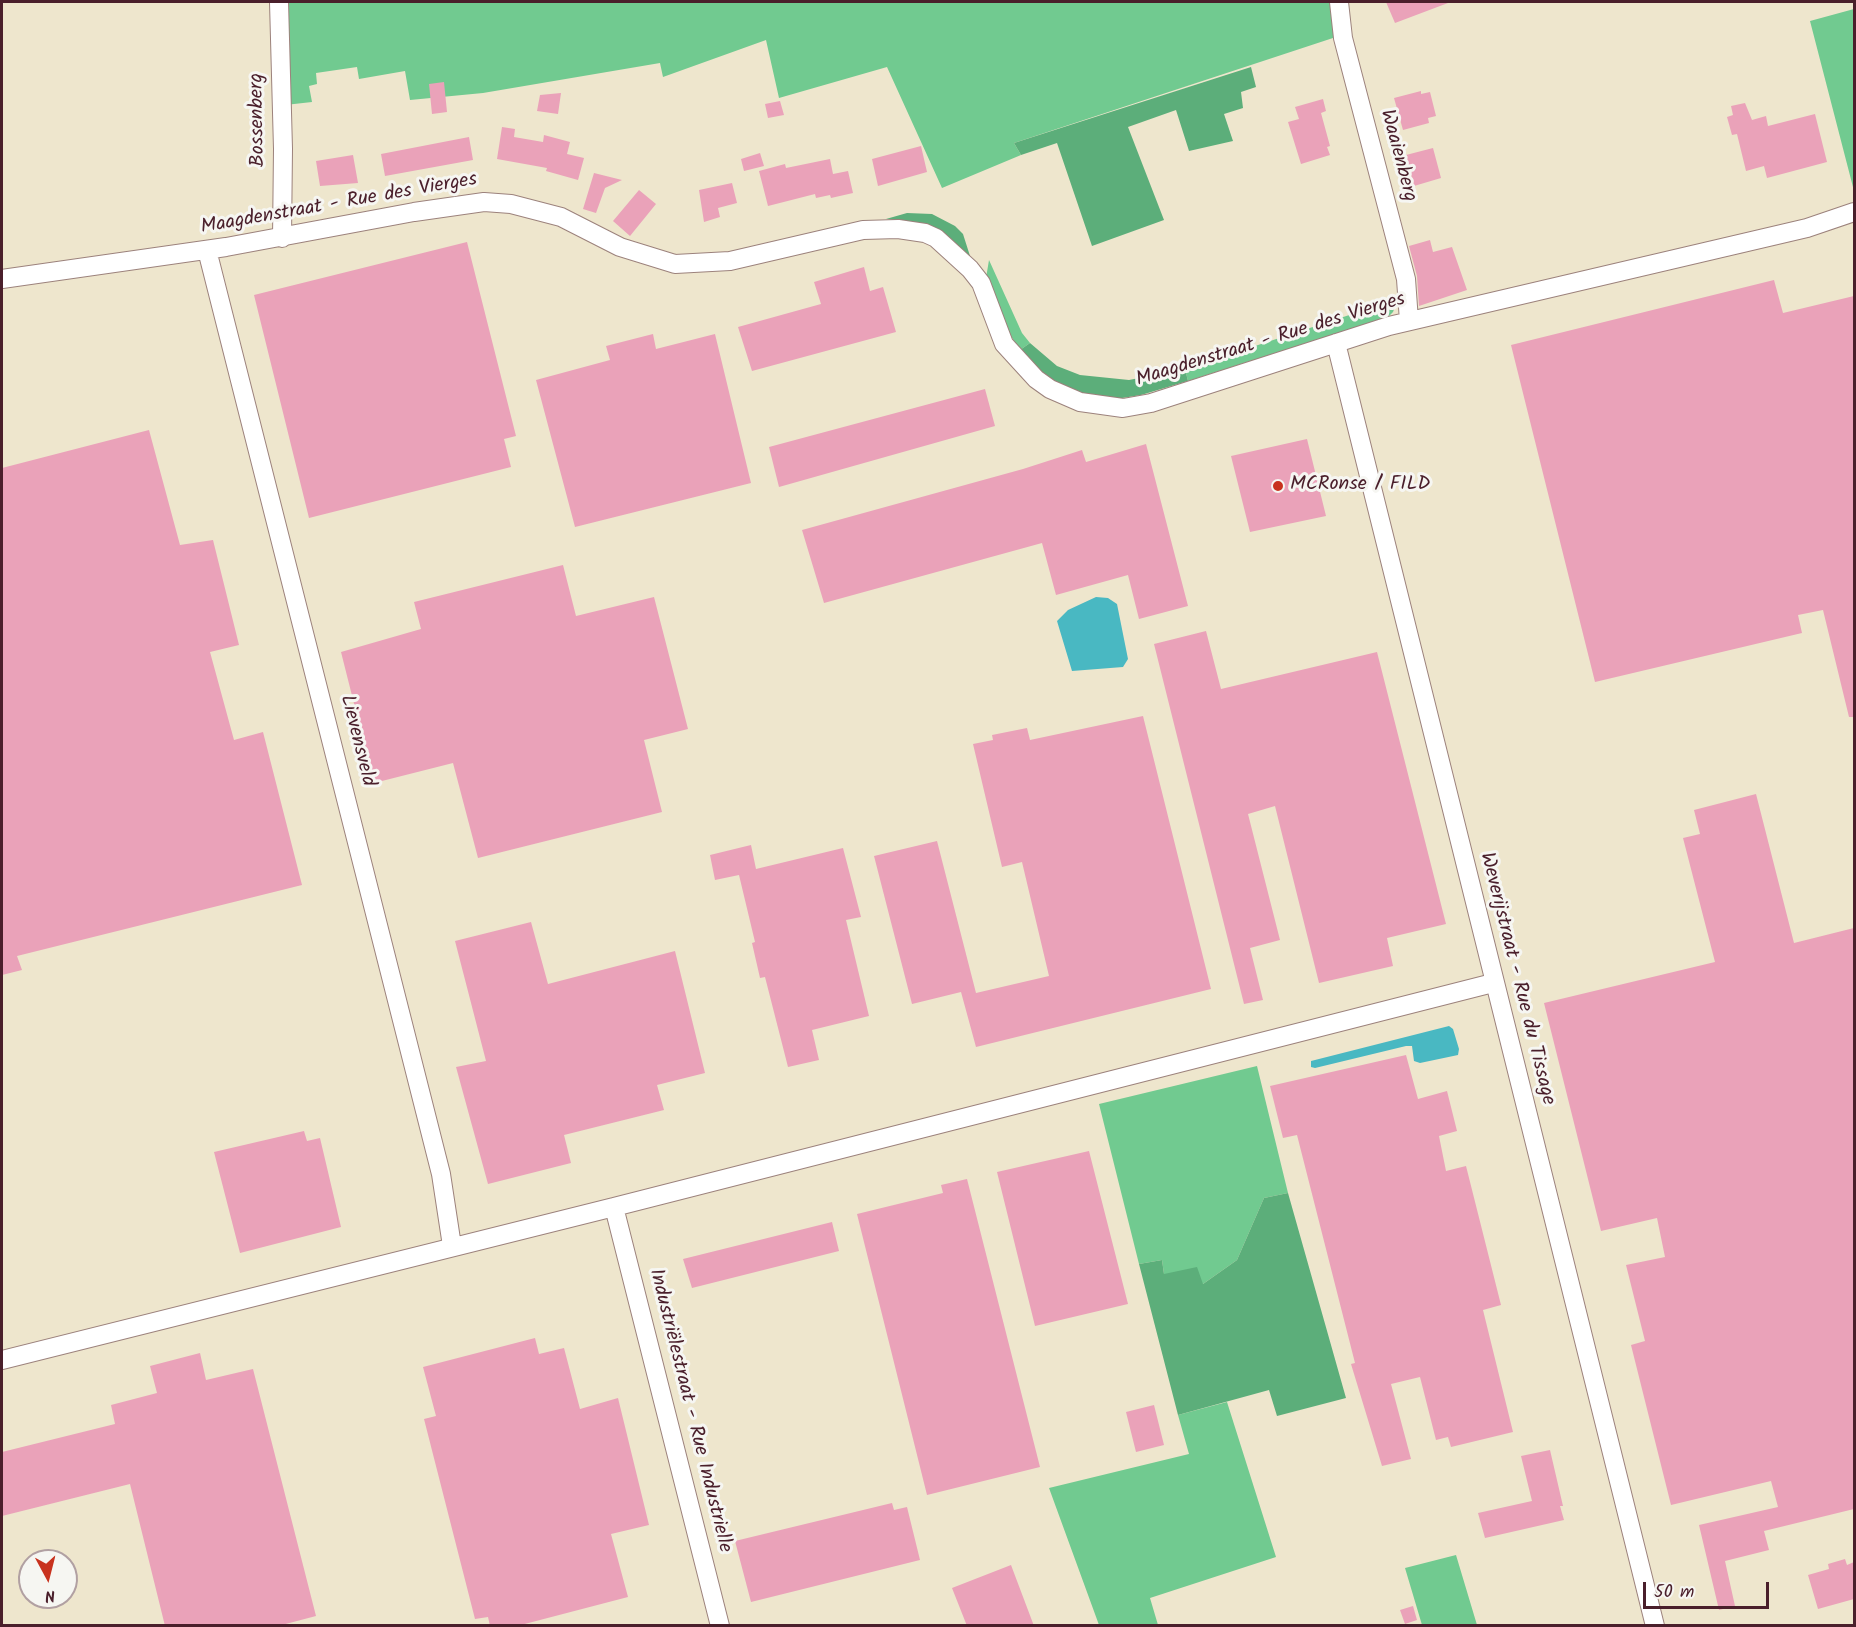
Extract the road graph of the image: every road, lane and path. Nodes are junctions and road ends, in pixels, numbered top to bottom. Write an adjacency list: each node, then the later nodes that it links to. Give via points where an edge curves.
1 (279, 2): 4 (street, Bossenberg, via 284,149)
2 (1338, 2): 7 (street, Waaienberg, via 1343,38 1406,279)
3 (1854, 212): 7 (street, Maagdenstraat - Rue des Vierges, via 1807,228)
4 (282, 238): 5 (street, Maagdenstraat - Rue des Vierges); 8 (street, Maagdenstraat - Rue des Vierges, via 491,202 525,206 561,217 620,247 675,264 745,259 863,230 925,233 953,252 976,277 1004,344 1036,379 1080,402 1110,407 1151,403)
5 (207, 250): 6 (street, Maagdenstraat - Rue des Vierges); 11 (street, Lievensveld, via 441,1174)
6 (2, 279)
7 (1409, 321): 8 (street, Maagdenstraat - Rue des Vierges)
8 (1336, 343): 9 (street, Weverijstraat - Rue du Tissage)
9 (1493, 983): 10 (street); 14 (street, Weverijstraat - Rue du Tissage)
10 (614, 1207): 11 (street); 13 (street, Industriëlestraat - Rue Industrielle)
11 (452, 1246): 12 (street)
12 (2, 1360)
13 (720, 1626)
14 (1655, 1626)

